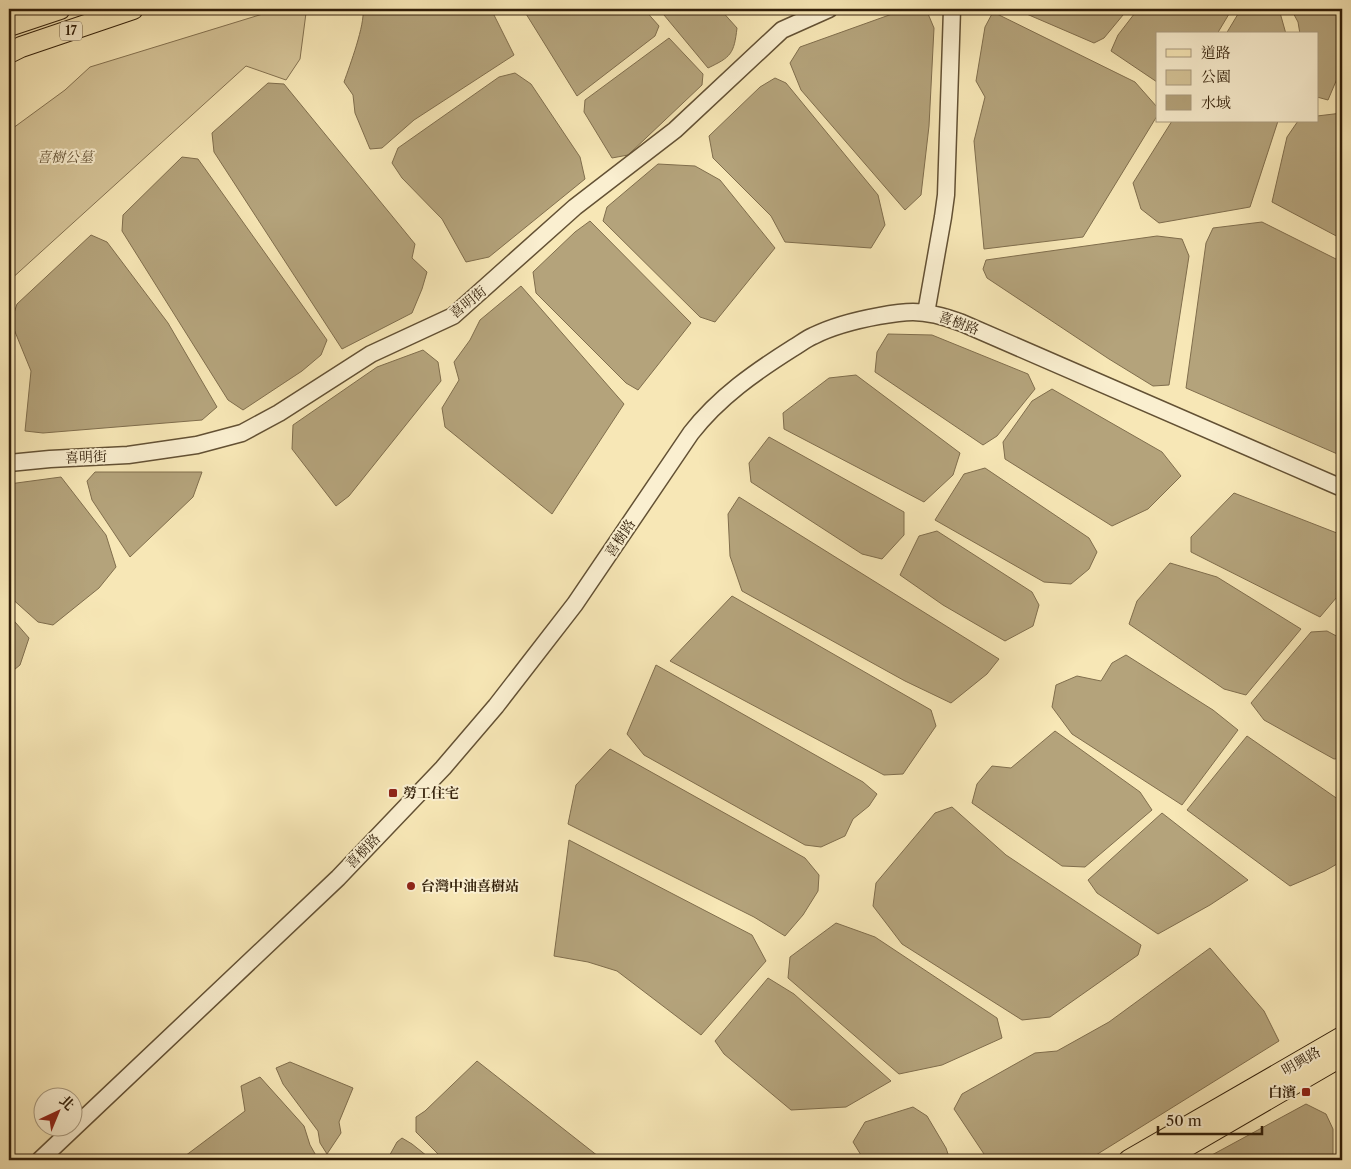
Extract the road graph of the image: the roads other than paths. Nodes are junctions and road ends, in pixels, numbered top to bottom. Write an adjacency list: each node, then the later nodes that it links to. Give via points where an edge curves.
1 (60, 9): 5 (main road, 17)
2 (134, 9): 6 (main road, 17)
3 (829, 9): 8 (street, 喜明街, via 782,30 675,130 575,207 453,316 371,354 264,421 242,433 197,445 128,455)
4 (952, 9): 7 (street, via 946,195)
5 (9, 26)
6 (9, 53)
7 (926, 313): 9 (street, 喜樹路, via 970,326); 12 (street, 喜樹路, via 864,319 814,335 748,377 716,405 691,433 569,611 496,706 442,768 338,878)
8 (9, 463)
9 (1342, 488)
10 (1342, 1037): 13 (main road, 明興路)
11 (1342, 1056): 14 (main road, 明興路)
12 (40, 1160)
13 (1129, 1160)
14 (1163, 1160)

